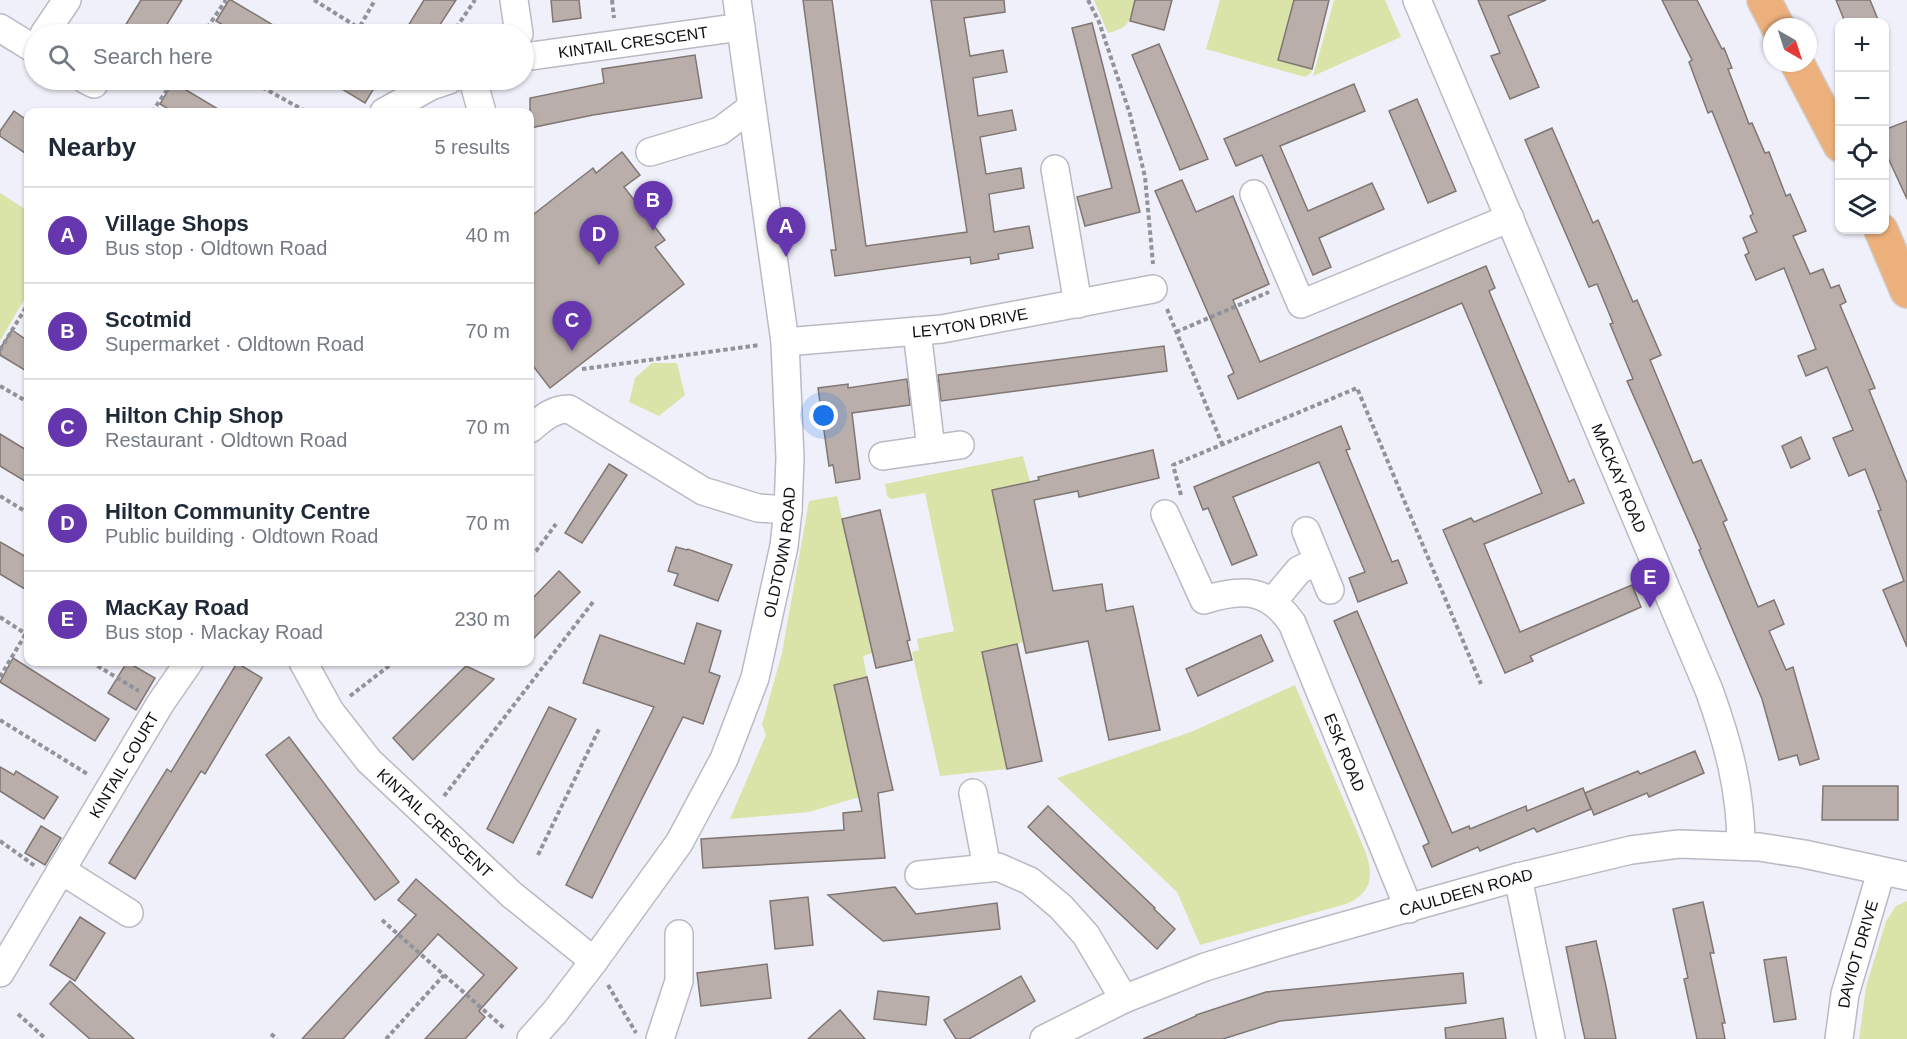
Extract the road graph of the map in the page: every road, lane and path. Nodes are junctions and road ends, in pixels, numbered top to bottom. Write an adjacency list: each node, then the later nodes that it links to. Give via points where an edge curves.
1 (67, 0): 12 (street)
2 (226, 0): 13 (path)
3 (314, 0): 14 (path)
4 (375, 0): 15 (path)
5 (475, 0): 16 (path)
6 (514, 0): 17 (street)
7 (737, 0): 18 (street, OLDTOWN ROAD)
8 (1088, 0): 39 (path, via 1130,114 1145,177)
9 (1417, 0): 36 (street, MACKAY ROAD)
10 (1764, 0): 11 (main road)
11 (1773, 18)
12 (51, 24)
13 (210, 24)
14 (353, 24)
15 (361, 24)
16 (459, 24)
17 (518, 24)
18 (741, 27): 21 (street, KINTAIL CRESCENT); 27 (street, OLDTOWN ROAD)
19 (0, 28): 20 (street)
20 (24, 43)
21 (534, 56)
22 (1802, 72): 32 (main road)
23 (167, 90): 28 (path)
24 (267, 90): 29 (path)
25 (424, 90): 30 (street)
26 (476, 90): 31 (street)
27 (752, 107): 33 (street, via 720,131); 45 (street, OLDTOWN ROAD)
28 (155, 108)
29 (300, 108)
30 (391, 108)
31 (481, 108)
32 (1835, 137)
33 (650, 152)
34 (1055, 169): 41 (street)
35 (1254, 194): 38 (street)
36 (1510, 218): 38 (street, via 1301,304); 83 (street, MACKAY ROAD, via 1709,690 1733,764)
37 (1883, 234): 40 (main road)
38 (1292, 283): 44 (path)
39 (1153, 289): 41 (street, LEYTON DRIVE); 44 (path, via 1161,297)
40 (1907, 291)
41 (1078, 304): 43 (street, LEYTON DRIVE)
42 (24, 311): 46 (path)
43 (917, 331): 45 (street, LEYTON DRIVE); 53 (street)
44 (1176, 332): 51 (path)
45 (785, 342): 47 (path); 56 (street, OLDTOWN ROAD)
46 (0, 350)
47 (582, 369)
48 (0, 386): 49 (path)
49 (24, 400)
50 (534, 426): 56 (street, via 549,413 569,409 703,491 758,508)
51 (1222, 444): 58 (path, via 1173,465 1182,500); 74 (path, via 1357,388)
52 (960, 445): 53 (street)
53 (931, 449): 54 (street)
54 (883, 456)
55 (0, 496): 57 (path)
56 (788, 510): 95 (street, OLDTOWN ROAD, via 784,546 755,678 724,759 679,843)
57 (24, 511)
58 (1165, 514): 64 (street, via 1204,600 1241,592 1260,594)
59 (556, 524): 61 (path)
60 (1306, 531): 62 (street)
61 (534, 553)
62 (1318, 561): 63 (street); 64 (street, via 1299,570)
63 (1330, 590)
64 (1273, 601): 91 (street, ESK ROAD, via 1292,623)
65 (593, 602): 81 (path)
66 (0, 617): 67 (path)
67 (24, 630)
68 (24, 637): 73 (path)
69 (98, 666): 75 (path)
70 (186, 666): 75 (street, KINTAIL COURT)
71 (305, 666): 76 (street, KINTAIL CRESCENT)
72 (389, 666): 76 (path)
73 (0, 676)
74 (1481, 684)
75 (160, 704): 87 (street, KINTAIL COURT)
76 (330, 711): 81 (street, KINTAIL CRESCENT, via 369,761)
77 (0, 720): 79 (path)
78 (600, 727): 84 (path)
79 (92, 777)
80 (973, 793): 85 (street)
81 (429, 816): 95 (street, KINTAIL CRESCENT, via 512,896)
82 (0, 841): 87 (path)
83 (1741, 846): 86 (street, CAULDEEN ROAD, via 1804,854); 90 (street, CAULDEEN ROAD, via 1679,844 1631,850)
84 (538, 855)
85 (987, 868): 88 (street); 98 (street, via 998,867 1030,881 1061,907 1086,935)
86 (1881, 872): 89 (street, CAULDEEN ROAD); 110 (street, DAVIOT DRIVE, via 1845,994)
87 (58, 875): 92 (street); 96 (street, KINTAIL COURT)
88 (919, 875)
89 (1907, 876)
90 (1518, 878): 91 (street, CAULDEEN ROAD); 109 (street)
91 (1409, 909): 98 (street, CAULDEEN ROAD, via 1205,967)
92 (129, 913)
93 (382, 920): 97 (path)
94 (679, 934): 107 (street, via 679,981)
95 (594, 961): 105 (street, OLDTOWN ROAD); 106 (path)
96 (0, 973)
97 (444, 975): 100 (path); 104 (path)
98 (1124, 999): 108 (street, CAULDEEN ROAD)
99 (18, 1014): 102 (path)
100 (504, 1028)
101 (271, 1034): 103 (path)
102 (46, 1039)
103 (277, 1039)
104 (386, 1039)
105 (531, 1039)
106 (639, 1039)
107 (660, 1039)
108 (1044, 1039)
109 (1551, 1039)
110 (1839, 1039)

